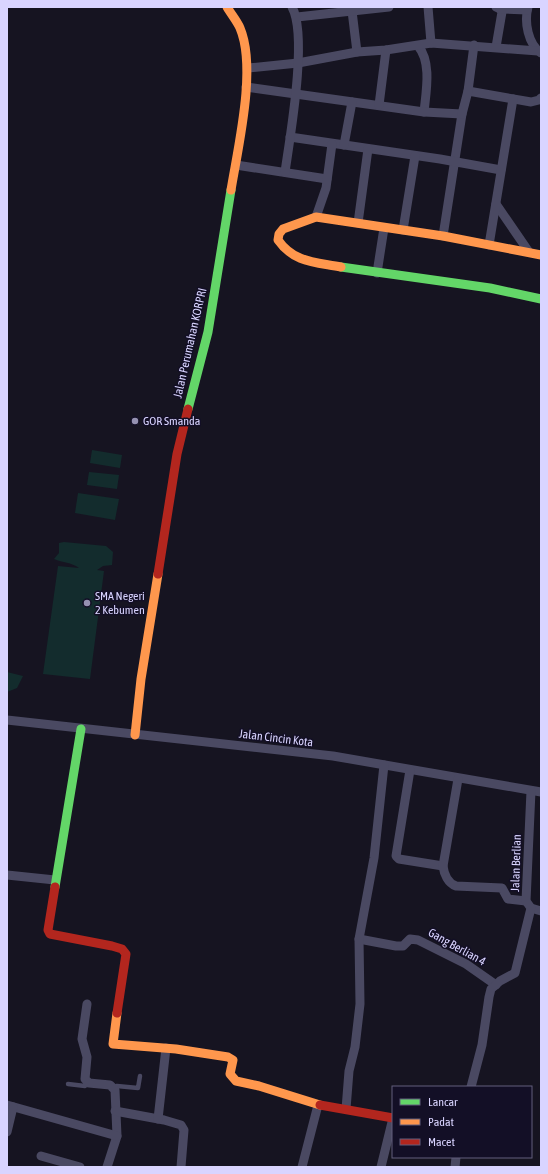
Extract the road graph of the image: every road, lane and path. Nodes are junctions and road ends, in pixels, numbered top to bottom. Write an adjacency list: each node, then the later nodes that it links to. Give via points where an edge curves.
1 (227, 7): 18 (street, Jalan Perumahan KORPRI, via 243,34)
2 (292, 7): 9 (street)
3 (389, 7): 5 (street)
4 (428, 7): 10 (street)
5 (377, 8): 8 (street)
6 (498, 8): 7 (street); 13 (street, via 502,12)
7 (528, 9): 16 (street, via 527,31)
8 (352, 11): 9 (street); 15 (street)
9 (297, 17): 17 (street)
10 (431, 43): 11 (street); 12 (street)
11 (474, 45): 13 (street); 20 (street)
12 (418, 46): 14 (street); 26 (street, via 426,64)
13 (496, 47): 16 (street)
14 (386, 50): 15 (street); 25 (street)
15 (357, 52): 17 (street)
16 (539, 52)
17 (298, 64): 18 (street); 21 (street)
18 (248, 68): 19 (street, Jalan Perumahan KORPRI)
19 (246, 87): 21 (street); 34 (street, Jalan Perumahan KORPRI)
20 (468, 91): 23 (street); 27 (street)
21 (296, 93): 24 (street); 28 (street)
22 (541, 98): 23 (street, via 531,102)
23 (513, 99): 35 (street)
24 (352, 102): 25 (street); 30 (street)
25 (379, 105): 26 (street)
26 (424, 112): 27 (street)
27 (462, 114): 33 (street)
28 (290, 137): 29 (street); 36 (street)
29 (332, 144): 30 (street); 37 (street)
30 (344, 145): 31 (street)
31 (368, 149): 32 (street); 40 (street)
32 (415, 156): 33 (street); 42 (street)
33 (456, 162): 35 (street); 43 (street)
34 (236, 165): 36 (street); 51 (street, Jalan Perumahan KORPRI, via 208,332 175,462 141,679)
35 (501, 170): 38 (street)
36 (285, 172): 37 (street)
37 (327, 179): 39 (street)
38 (496, 204): 44 (street); 45 (street)
39 (316, 217): 40 (street); 47 (street, via 284,229 279,234 278,240 285,250 307,261)
40 (358, 223): 41 (street)
41 (384, 228): 42 (street); 47 (street)
42 (403, 230): 43 (street)
43 (443, 236): 44 (street)
44 (490, 245): 45 (street)
45 (529, 252): 46 (street)
46 (541, 255)
47 (377, 273): 48 (street, via 476,286)
48 (541, 299)
49 (7, 720): 50 (street, Jalan Cincin Kota)
50 (81, 729): 51 (street, Jalan Cincin Kota); 59 (street)
51 (135, 735): 52 (street, Jalan Cincin Kota, via 333,756)
52 (384, 765): 53 (street, Jalan Cincin Kota); 62 (street, via 374,858)
53 (410, 770): 54 (street, Jalan Cincin Kota); 57 (street, via 396,856 399,859)
54 (458, 779): 55 (street, Jalan Cincin Kota); 57 (street)
55 (531, 791): 56 (street, Jalan Cincin Kota); 60 (street, Jalan Berlian)
56 (541, 792)
57 (443, 866): 60 (street, via 446,876 456,886 502,888 508,899)
58 (7, 875): 59 (street)
59 (55, 880): 65 (street, via 49,934 112,946 122,949 126,954 113,1044)
60 (528, 905): 61 (street); 63 (street, Jalan Berlian, via 515,972)
61 (541, 911)
62 (360, 939): 63 (street, Gang Berlian 4, via 396,946 403,946 410,939 418,940 466,964); 73 (street, via 360,1004 355,1047 349,1071)
63 (496, 985): 69 (street, Jalan Berlian, via 488,997 482,1045)
64 (87, 1004): 67 (street, via 82,1039 87,1058)
65 (166, 1048): 71 (street, via 228,1057 232,1060 230,1074 236,1081); 76 (street)
66 (140, 1076): 70 (lane, via 138,1088)
67 (86, 1082): 68 (lane, via 85,1086); 70 (street)
68 (68, 1084)
69 (472, 1086)
70 (114, 1087): 74 (street)
71 (318, 1105): 73 (street); 84 (street)
72 (10, 1106): 78 (street); 79 (street)
73 (346, 1109): 75 (street)
74 (115, 1111): 76 (street); 79 (street)
75 (392, 1118)
76 (158, 1119): 83 (street, via 175,1122 183,1128)
77 (392, 1122): 85 (street)
78 (7, 1132)
79 (117, 1136): 82 (street)
80 (41, 1156): 81 (street)
81 (80, 1167)
82 (107, 1167)
83 (181, 1167)
84 (302, 1167)
85 (381, 1167)

